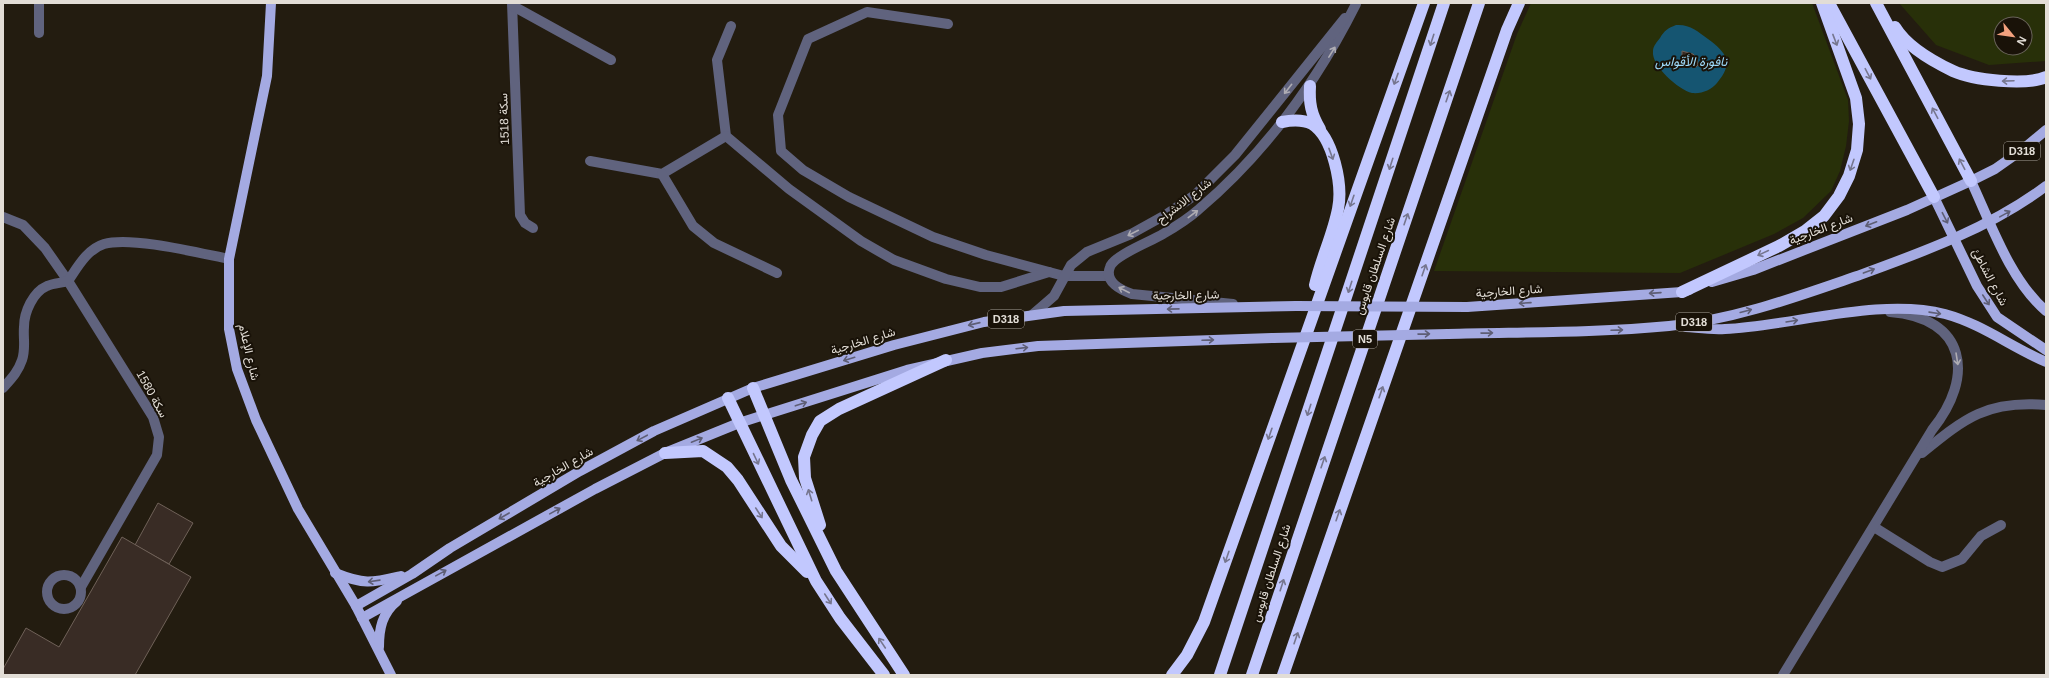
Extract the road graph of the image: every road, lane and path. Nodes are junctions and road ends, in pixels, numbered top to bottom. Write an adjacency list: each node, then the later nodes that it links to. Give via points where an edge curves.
1 (38, 3): 15 (street)
2 (271, 3): 33 (main road, شارع الإعلام, via 266,76)
3 (1424, 3): 45 (highway, one-way to 45)
4 (1444, 3): 72 (highway, شارع السلطان قابوس / N5, one-way to 72)
5 (1479, 3): 73 (highway, شارع السلطان قابوس / N5, one-way to 5)
6 (1519, 3): 74 (highway, one-way to 6)
7 (1822, 3): 39 (highway, one-way to 39, via 1856,98 1860,124 1857,150 1849,176 1839,196 1824,216 1805,231)
8 (1829, 3): 28 (highway, one-way to 28)
9 (1876, 3): 26 (highway, one-way to 9)
10 (1879, 3): 18 (highway, one-way to 10, via 2039,80 1999,82 1954,71 1911,46 1896,30)
11 (1357, 4): 16 (street, شارع الانشراح); 19 (street, شارع الانشراح, one-way to 11, via 1335,47)
12 (512, 5): 17 (street); 31 (street, سكة 1518, via 520,215 525,223)
13 (948, 24): 34 (street, via 866,12 808,39 778,115 781,151 803,170 850,197 933,237)
14 (731, 26): 23 (street, via 717,60)
15 (38, 33)
16 (1328, 38): 19 (street, via 1313,68); 36 (street, شارع الانشراح, one-way to 36, via 1235,155 1195,194 1167,214 1131,234 1087,252)
17 (611, 60)
18 (2046, 77)
19 (1310, 86): 20 (street, شارع الانشراح); 22 (highway, via 1309,102 1312,115)
20 (1282, 122): 22 (highway, via 1298,120 1311,124); 37 (street, شارع الانشراح, one-way to 20, via 1110,267 1117,259 1164,234 1218,192)
21 (2046, 130): 26 (main road, شارع الخارجية / D318, via 2017,154)
22 (1322, 132): 45 (highway, one-way to 45, via 1332,152 1338,175 1338,207 1316,279)
23 (726, 136): 25 (street); 34 (street, via 789,189 861,241 894,260 980,288 1001,287)
24 (590, 161): 25 (street)
25 (662, 174): 35 (street, via 693,226 714,243)
26 (1971, 181): 28 (main road, شارع الخارجية / D318); 30 (main road, شارع الشاطئ)
27 (2046, 186): 30 (main road, D318, one-way to 27, via 2020,206)
28 (1934, 197): 32 (main road, شارع الشاطئ, one-way to 32); 39 (main road, شارع الخارجية / D318, one-way to 39, via 1753,270)
29 (3, 217): 38 (street, سكة 1580, via 22,225 45,248)
30 (1990, 222): 32 (main road, D318); 42 (main road, شارع الشاطئ, via 2016,275 2034,301)
31 (533, 228)
32 (1955, 238): 44 (main road, D318, one-way to 32, via 1736,314 1794,298); 46 (main road, شارع الشاطئ, one-way to 46, via 1977,286 1997,317)
33 (229, 258): 38 (street, via 165,246 120,242 102,244 85,256); 60 (main road, شارع الإعلام, via 229,329 237,369 256,420 298,508)
34 (1049, 272): 36 (street)
35 (777, 273)
36 (1064, 276): 37 (street); 43 (street, شارع الانشراح, via 1054,296)
37 (1109, 276): 40 (street, one-way to 37, via 1132,294 1113,284)
38 (68, 281): 49 (street, via 47,285 36,294 23,326 25,344 22,360 16,374); 63 (street, سكة 1580, via 153,417 159,437 157,455)
39 (1682, 292): 40 (main road, شارع الخارجية / D318, one-way to 40, bridge, via 1467,307)
40 (1259, 306): 43 (main road, شارع الخارجية / D318, one-way to 43)
41 (1870, 311): 44 (main road, one-way to 41, via 1724,329); 48 (main road, one-way to 48, via 1894,309 1944,314 1974,324); 56 (street, one-way to 56, via 1896,313 1934,324 1953,344 1958,356 1954,394 1943,417 1932,430)
42 (2046, 311)
43 (1032, 315): 50 (main road, شارع الخارجية / D318, one-way to 50, via 984,322 922,337)
44 (1670, 326): 47 (main road, D318, one-way to 44, bridge, via 1038,346 1620,330)
45 (1302, 344): 71 (highway, one-way to 71, via 1204,622 1187,655)
46 (2046, 350)
47 (946, 360): 53 (main road, D318, one-way to 47); 59 (highway, one-way to 47, via 805,478 804,457 812,435 820,422 839,409)
48 (2046, 362)
49 (3, 388)
50 (753, 388): 51 (main road, شارع الخارجية / D318); 53 (highway)
51 (728, 398): 54 (highway); 61 (main road, شارع الخارجية / D318, one-way to 61, via 654,431 580,471 450,548)
52 (2046, 405): 56 (street, via 2009,405 1976,413 1956,425)
53 (764, 416): 54 (main road, D318); 59 (highway, via 791,480)
54 (739, 423): 55 (main road, D318, one-way to 54); 62 (highway, one-way to 62)
55 (665, 453): 62 (highway, one-way to 62, via 703,451 727,467 781,546); 64 (main road, D318, one-way to 55)
56 (1916, 458): 58 (street)
57 (2001, 525): 58 (street, via 1981,536 1962,559 1942,567)
58 (1874, 527): 75 (street)
59 (836, 571): 70 (highway, one-way to 59)
60 (335, 573): 61 (main road, one-way to 60, via 368,582 356,581); 65 (main road, شارع الإعلام)
61 (412, 574): 65 (main road, شارع الخارجية / D318)
62 (816, 581): 69 (highway, one-way to 69, via 840,618)
63 (81, 587)
64 (407, 592): 66 (main road, D318); 67 (main road, via 384,616 379,631)
65 (356, 606): 66 (main road, شارع الإعلام)
66 (362, 618): 67 (main road, شارع الإعلام)
67 (379, 651): 68 (main road, شارع الإعلام)
68 (391, 675)
69 (884, 675)
70 (904, 675)
71 (1172, 675)
72 (1220, 675)
73 (1252, 675)
74 (1283, 675)
75 (1783, 675)

